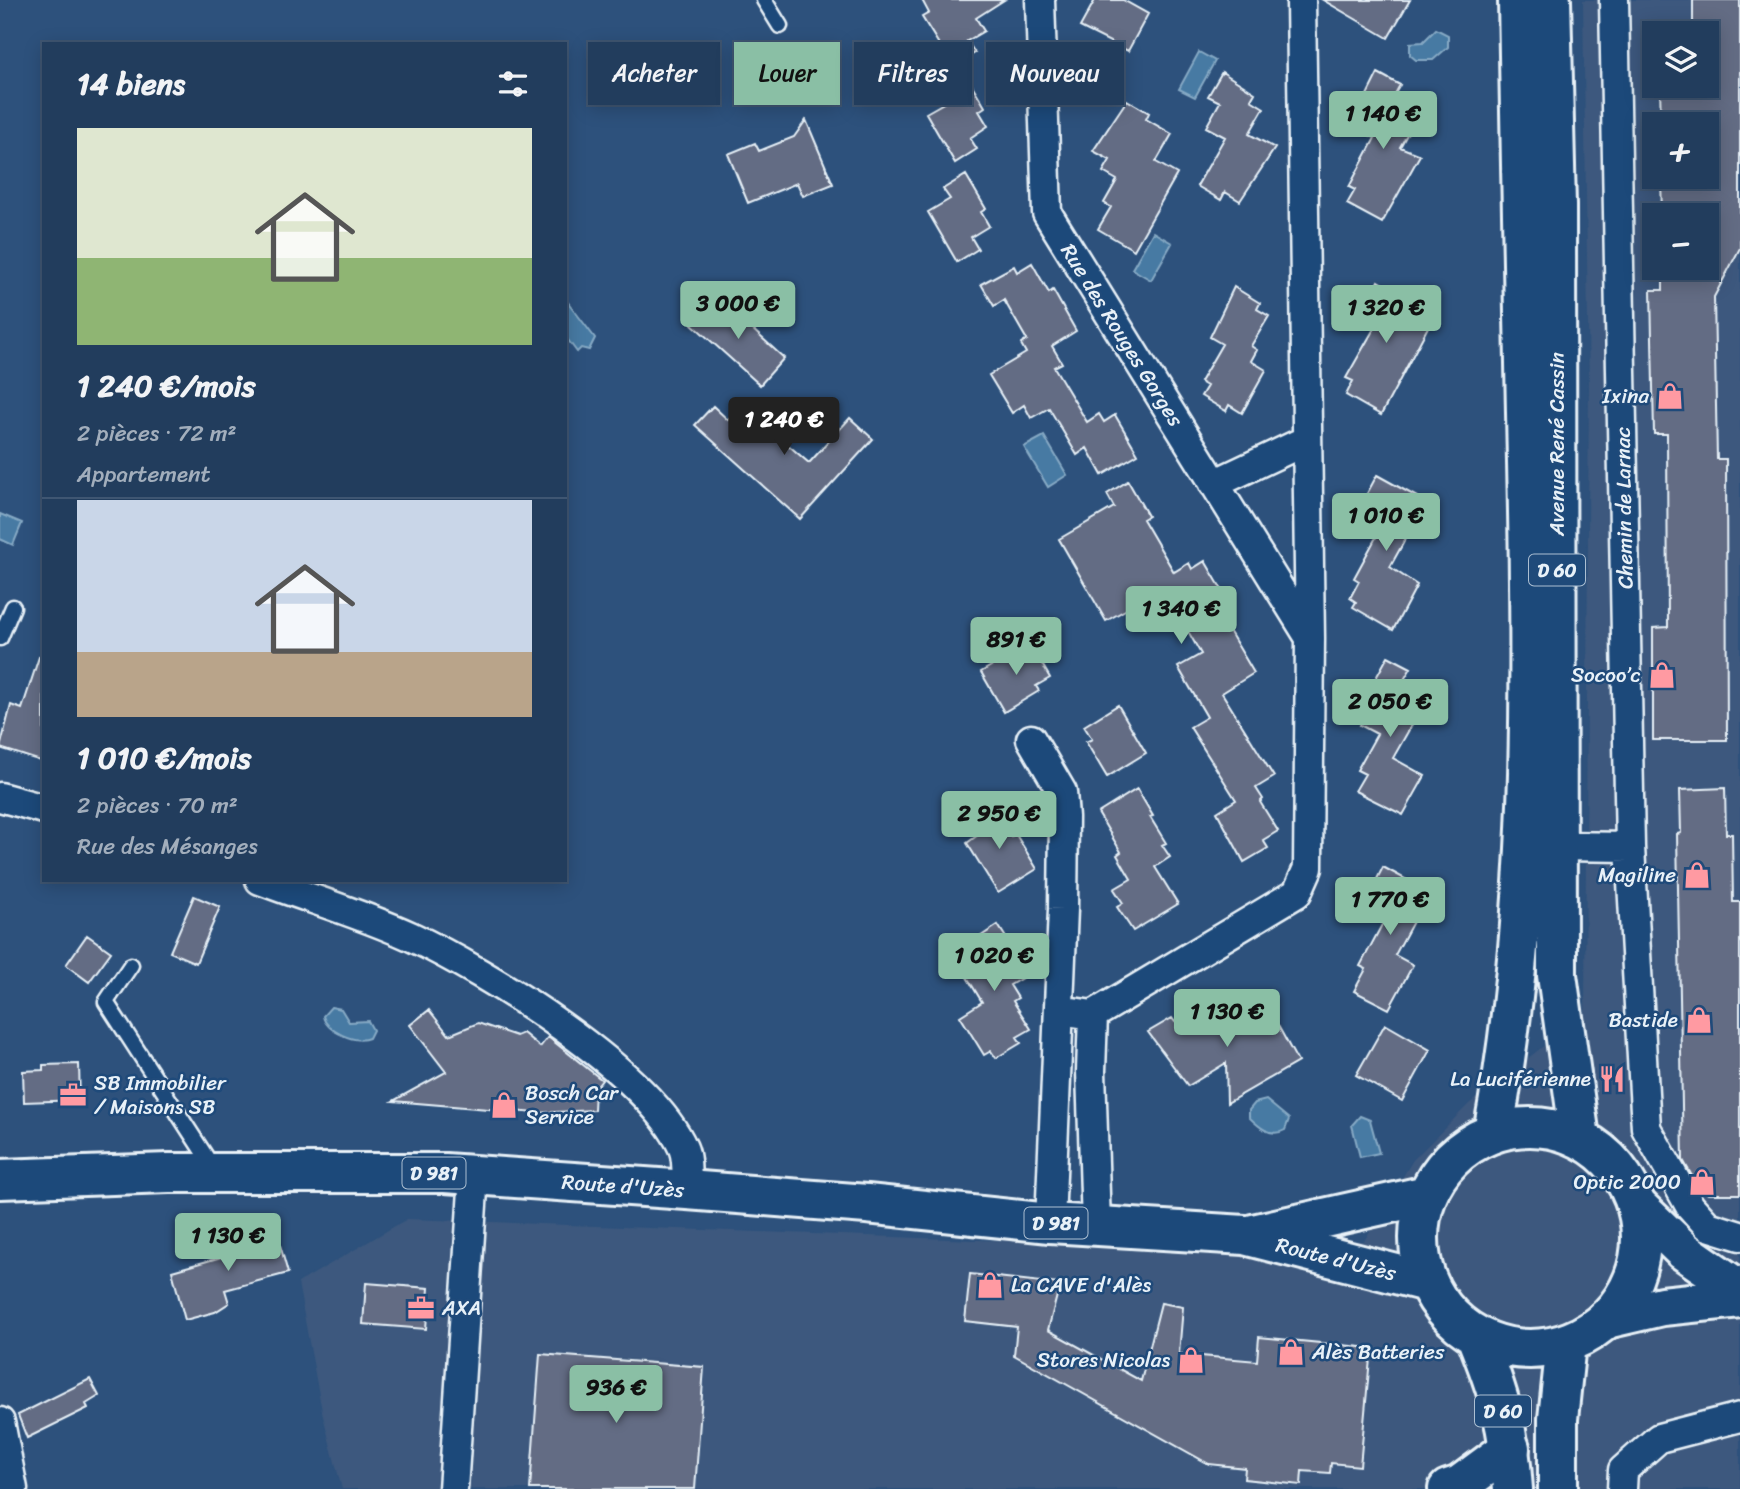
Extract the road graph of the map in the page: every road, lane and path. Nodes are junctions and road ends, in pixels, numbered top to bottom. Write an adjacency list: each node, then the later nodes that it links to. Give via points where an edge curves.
1 (764, 0): 7 (lane)
2 (1040, 0): 9 (street, Rue des Rouges Gorges, via 1046,213)
3 (1301, 0): 8 (street)
4 (1518, 0): 22 (main road, Avenue René Cassin / D 60, via 1532,685 1508,1043)
5 (1551, 0): 16 (main road, Avenue René Cassin / D 60)
6 (1614, 0): 17 (street, Chemin de Larnac)
7 (780, 26)
8 (1307, 440): 9 (street); 12 (street)
9 (1214, 484): 12 (street, Rue des Rouges Gorges)
10 (13, 607): 11 (lane)
11 (0, 638)
12 (1310, 638): 21 (street, via 1308,868 1297,893)
13 (1031, 739): 20 (street, via 1062,792)
14 (0, 797): 15 (street)
15 (42, 808)
16 (1558, 846): 17 (street); 23 (main road, Avenue René Cassin / D 60, via 1557,975)
17 (1630, 848): 33 (street, Chemin de Larnac, via 1646,1128 1699,1216 1708,1226)
18 (265, 882): 27 (street, via 410,936 583,1041 657,1105 685,1150)
19 (131, 965): 24 (lane, via 106,1002)
20 (1059, 1010): 21 (street); 30 (street)
21 (1093, 1015): 31 (street)
22 (1493, 1133): 23 (main road, via 1522,1127 1552,1129); 28 (main road, via 1465,1147 1443,1168)
23 (1580, 1138): 29 (main road, via 1605,1155)
24 (217, 1173): 25 (main road, Route d'Uzès / D 981); 26 (main road, Route d'Uzès / D 981)
25 (474, 1175): 27 (main road, Route d'Uzès / D 981); 44 (street)
26 (0, 1179)
27 (687, 1190): 30 (main road, Route d'Uzès / D 981)
28 (1427, 1195): 32 (main road, Route d'Uzès / D 981); 34 (main road, via 1419,1223)
29 (1637, 1206): 35 (main road, via 1684,1251); 37 (main road, via 1641,1237 1637,1267 1625,1295)
30 (1050, 1223): 31 (main road, Route d'Uzès / D 981)
31 (1096, 1225): 32 (main road, Route d'Uzès / D 981)
32 (1245, 1235): 34 (main road, Route d'Uzès / D 981)
33 (1740, 1236)
34 (1427, 1282): 38 (main road, via 1447,1313)
35 (1740, 1290)
36 (1740, 1298): 37 (main road, via 1662,1306)
37 (1606, 1319): 39 (main road)
38 (1476, 1336): 39 (main road, via 1506,1347); 42 (main road, D 60, via 1501,1400)
39 (1566, 1343): 47 (main road, D 60, via 1558,1419)
40 (1740, 1417): 48 (street, via 1660,1438 1623,1470)
41 (0, 1422): 43 (street)
42 (1510, 1448): 45 (main road); 46 (main road, D 60)
43 (13, 1489)
44 (453, 1489)
45 (1448, 1489)
46 (1513, 1489)
47 (1558, 1489)
48 (1622, 1489)

